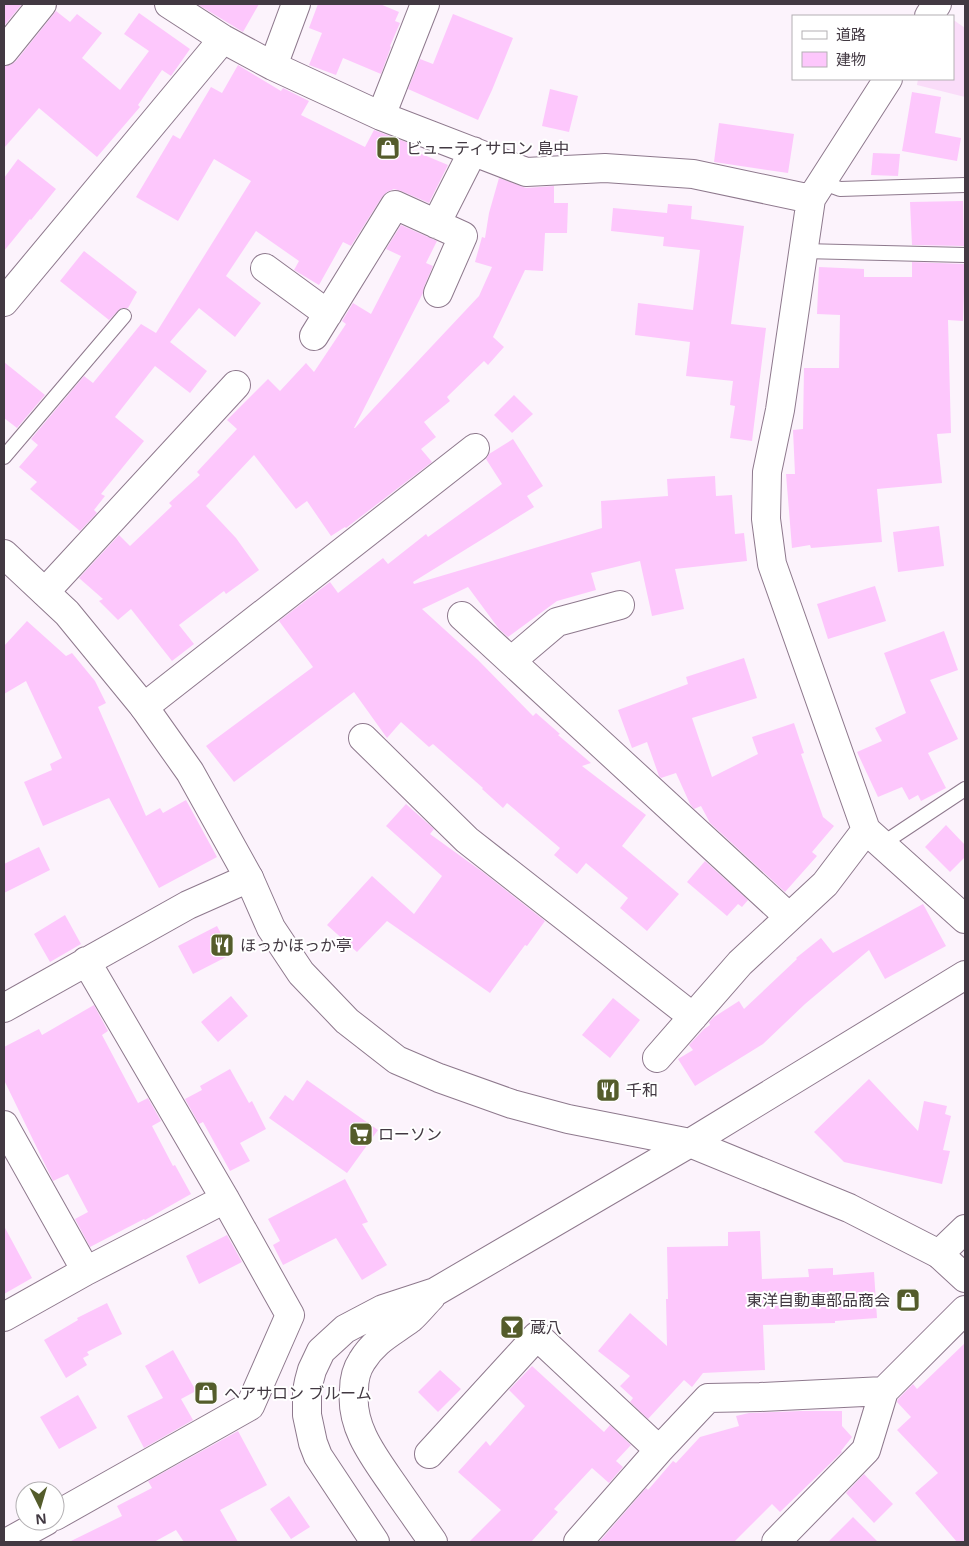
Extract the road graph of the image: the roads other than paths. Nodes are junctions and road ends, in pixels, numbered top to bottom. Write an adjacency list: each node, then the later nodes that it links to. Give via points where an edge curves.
1 (42, 4): 8 (street)
2 (169, 4): 7 (street)
3 (296, 4): 9 (street)
4 (425, 4): 11 (street)
5 (937, 4): 6 (street)
6 (930, 15)
7 (223, 39): 9 (street); 20 (street)
8 (4, 51)
9 (273, 66): 11 (street)
10 (887, 80): 14 (street)
11 (381, 116): 12 (street)
12 (473, 151): 14 (street, via 526,172 605,168 693,174); 15 (street)
13 (965, 185): 14 (lane)
14 (816, 190): 16 (street)
15 (436, 224): 18 (street, via 394,205 321,325); 19 (street, via 464,236)
16 (803, 251): 17 (lane); 33 (street, via 780,410 767,472 766,519 772,564)
17 (965, 255)
18 (265, 268)
19 (438, 293)
20 (4, 302)
21 (124, 316): 24 (lane)
22 (236, 385): 26 (street)
23 (475, 448): 30 (street)
24 (4, 457)
25 (4, 554): 26 (street)
26 (45, 592): 30 (street, via 67,613)
27 (620, 605): 29 (street, via 557,622)
28 (462, 616): 29 (street)
29 (511, 661): 35 (street)
30 (144, 707): 34 (street, via 190,772)
31 (363, 738): 40 (street, via 467,840)
32 (965, 789): 33 (lane)
33 (874, 837): 35 (street); 36 (street)
34 (249, 878): 37 (street, via 188,905); 43 (street, via 272,928 301,973 347,1021 397,1060 512,1104 568,1119)
35 (789, 917): 40 (street, via 740,963)
36 (965, 919)
37 (86, 961): 39 (street); 44 (street)
38 (965, 975): 43 (street)
39 (4, 1008)
40 (693, 1017): 41 (street)
41 (657, 1058)
42 (4, 1125): 47 (street)
43 (690, 1143): 46 (street, via 849,1208); 49 (street)
44 (225, 1199): 47 (street); 55 (street, via 290,1316 250,1406)
45 (965, 1229): 46 (street)
46 (940, 1254): 48 (street)
47 (86, 1271): 51 (street)
48 (965, 1278)
49 (435, 1292): 58 (street, via 383,1309 345,1329 322,1351 309,1381 307,1415 318,1456); 59 (street, via 410,1318 374,1346 361,1362 353,1400 361,1434)
50 (965, 1310): 52 (street)
51 (4, 1317)
52 (884, 1391): 53 (street, via 708,1398); 61 (street, via 866,1450)
53 (658, 1450): 54 (street, via 537,1336); 60 (street)
54 (429, 1454)
55 (65, 1510)
56 (28, 1531): 57 (street)
57 (8, 1542)
58 (375, 1542)
59 (433, 1542)
60 (578, 1542)
61 (776, 1542)

